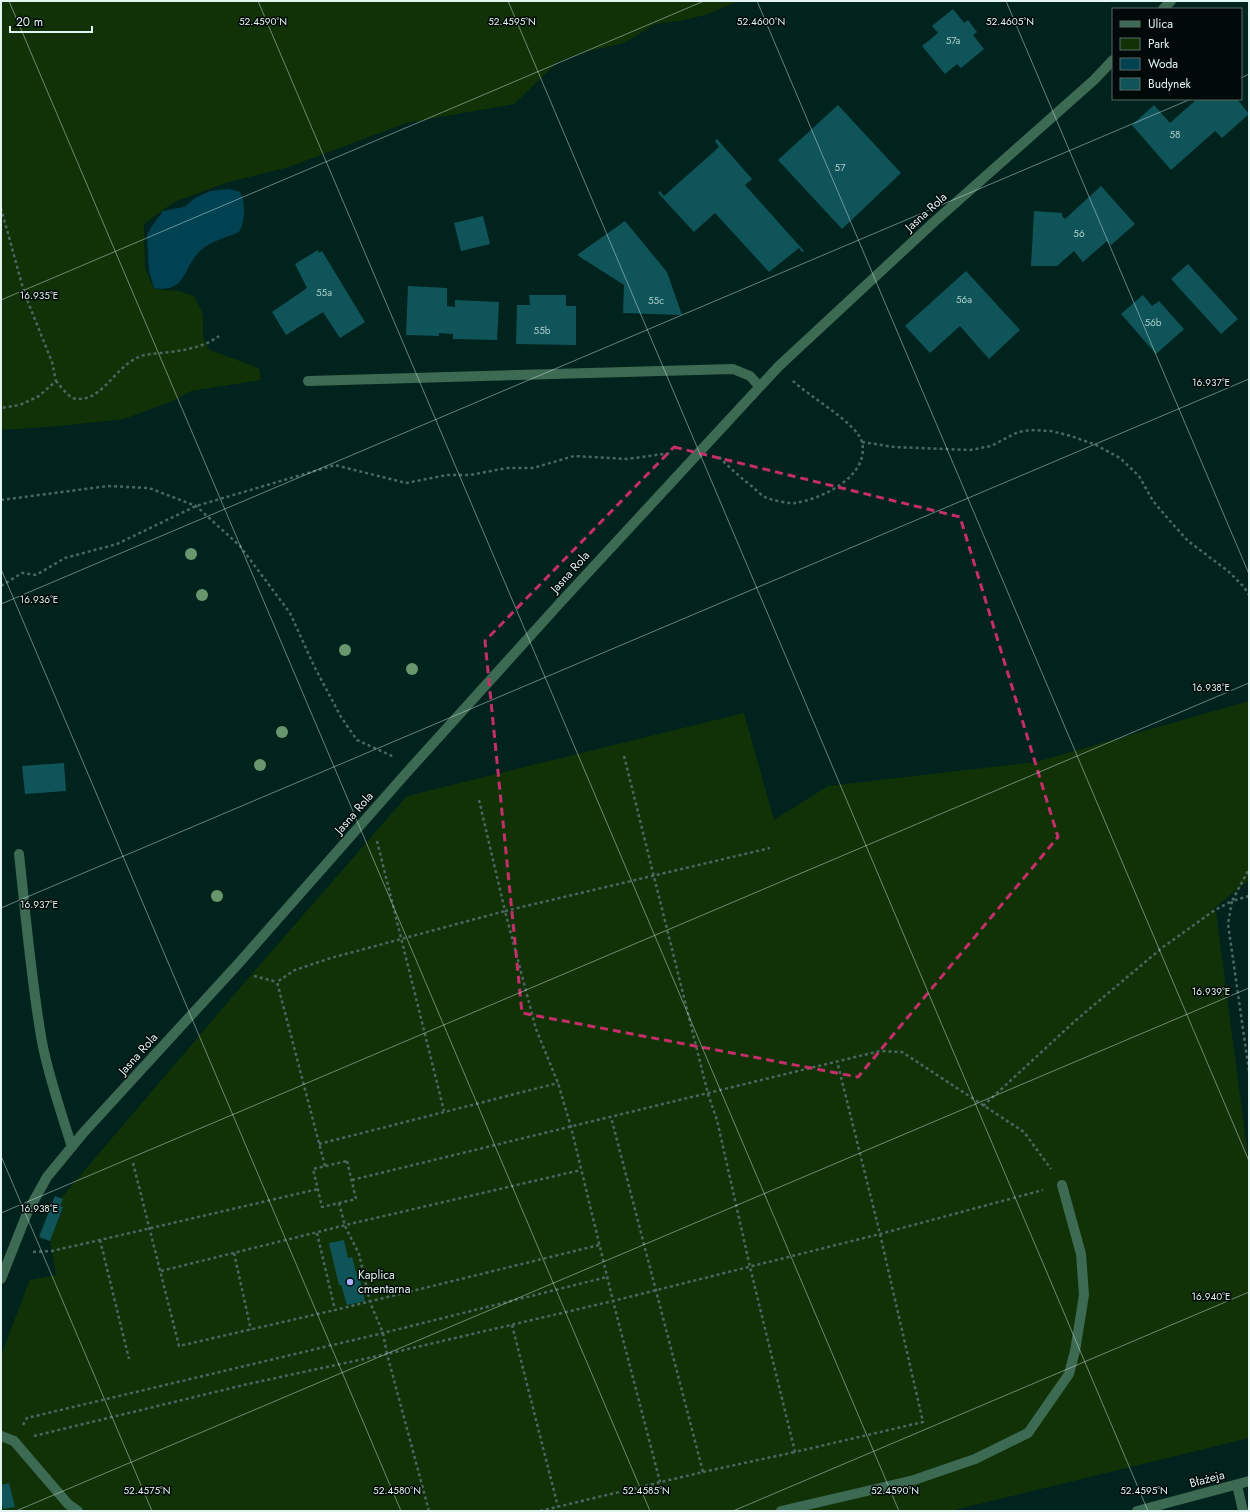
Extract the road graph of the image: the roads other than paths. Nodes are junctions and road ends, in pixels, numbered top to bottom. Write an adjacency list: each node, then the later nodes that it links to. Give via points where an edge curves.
1 (1112, 61): 3 (street, Jasna Rola, via 934,222)
2 (308, 381): 3 (street, via 733,370 750,376)
3 (759, 386): 5 (street, Jasna Rola, via 413,765)
4 (19, 854): 5 (street, via 42,1042 53,1088)
5 (72, 1147): 7 (street, Jasna Rola, via 47,1177 28,1211)
6 (1062, 1185): 12 (street, via 1081,1254 1084,1295 1069,1374 1028,1433 975,1459 914,1480)
7 (1, 1279)
8 (1, 1436): 11 (street, via 14,1441 68,1504)
9 (1249, 1481): 10 (street, Błażeja)
10 (1237, 1485): 13 (street, Błażeja); 14 (street, Błażeja)
11 (78, 1511)
12 (781, 1511)
13 (1137, 1511)
14 (1243, 1511)

